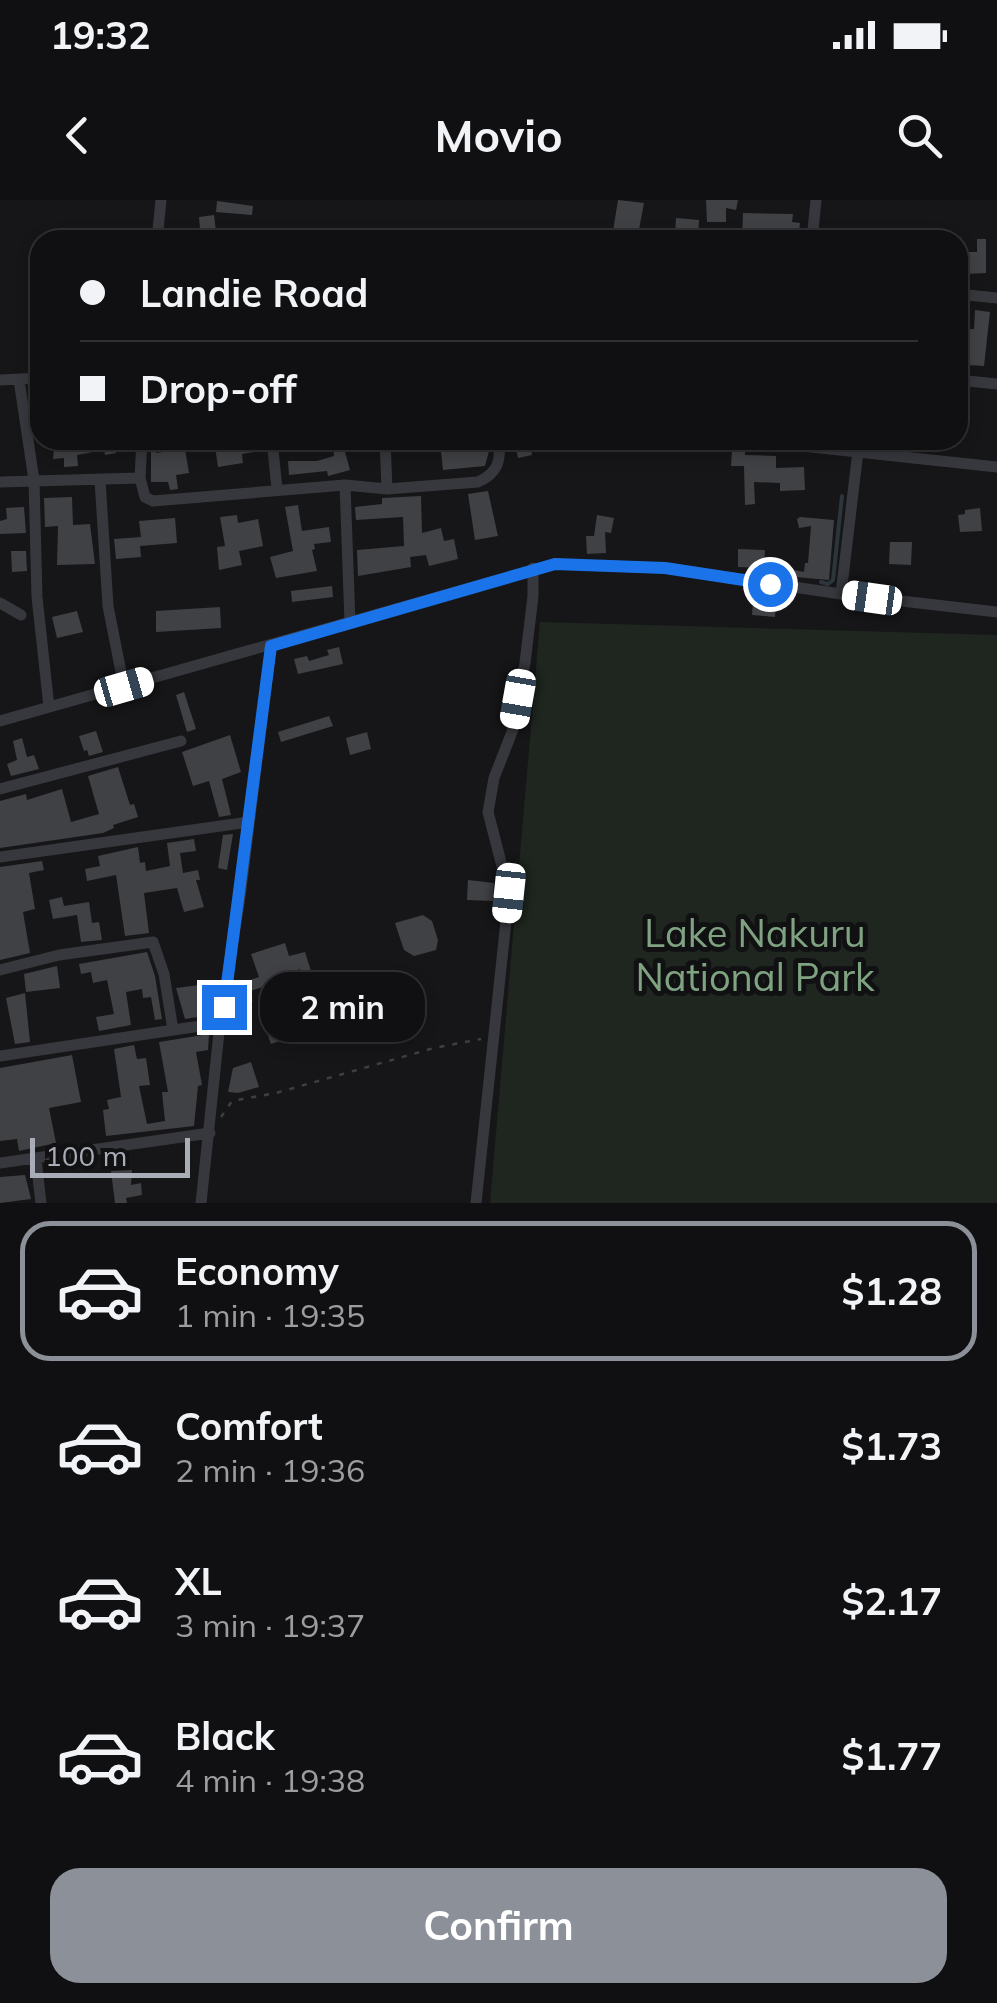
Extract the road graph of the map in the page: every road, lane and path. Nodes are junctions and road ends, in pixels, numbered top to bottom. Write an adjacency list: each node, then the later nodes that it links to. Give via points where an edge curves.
1 (161, 200): 3 (street)
2 (816, 200): 4 (street)
3 (158, 230)
4 (813, 230)
5 (968, 295): 6 (street)
6 (997, 298)
7 (30, 379): 9 (street)
8 (0, 380): 9 (street)
9 (18, 380): 20 (street)
10 (968, 381): 11 (street)
11 (997, 384)
12 (141, 450): 19 (street)
13 (273, 450): 25 (street)
14 (385, 450): 24 (street)
15 (499, 450): 24 (street, via 492,476 478,482)
16 (858, 450): 27 (street)
17 (900, 450): 18 (street)
18 (997, 467)
19 (140, 478): 21 (street); 25 (street, via 153,501)
20 (34, 480): 21 (street); 22 (street); 34 (street)
21 (100, 480): 33 (street, via 108,606)
22 (0, 482)
23 (345, 485): 24 (street); 25 (street); 31 (street)
24 (387, 489)
25 (277, 490)
26 (532, 568): 27 (street, via 665,568); 31 (street); 45 (street, via 525,663 488,812 509,893)
27 (840, 594): 29 (street)
28 (0, 603): 30 (street)
29 (997, 612)
30 (21, 615)
31 (350, 622): 32 (street)
32 (271, 646): 33 (street); 38 (street)
33 (124, 687): 34 (street)
34 (49, 708): 35 (street)
35 (0, 721)
36 (180, 741): 37 (street)
37 (0, 789)
38 (249, 822): 39 (street); 42 (street)
39 (0, 857)
40 (0, 970): 44 (street, via 153,942)
41 (353, 973): 42 (path)
42 (224, 1007): 43 (street)
43 (220, 1023): 44 (street); 47 (street)
44 (173, 1030): 46 (street)
45 (492, 1041): 47 (path, via 448,1044 232,1101); 52 (street)
46 (0, 1056)
47 (210, 1133): 48 (street); 51 (street)
48 (36, 1160): 49 (street); 50 (street)
49 (0, 1163)
50 (42, 1203)
51 (200, 1203)
52 (476, 1203)

